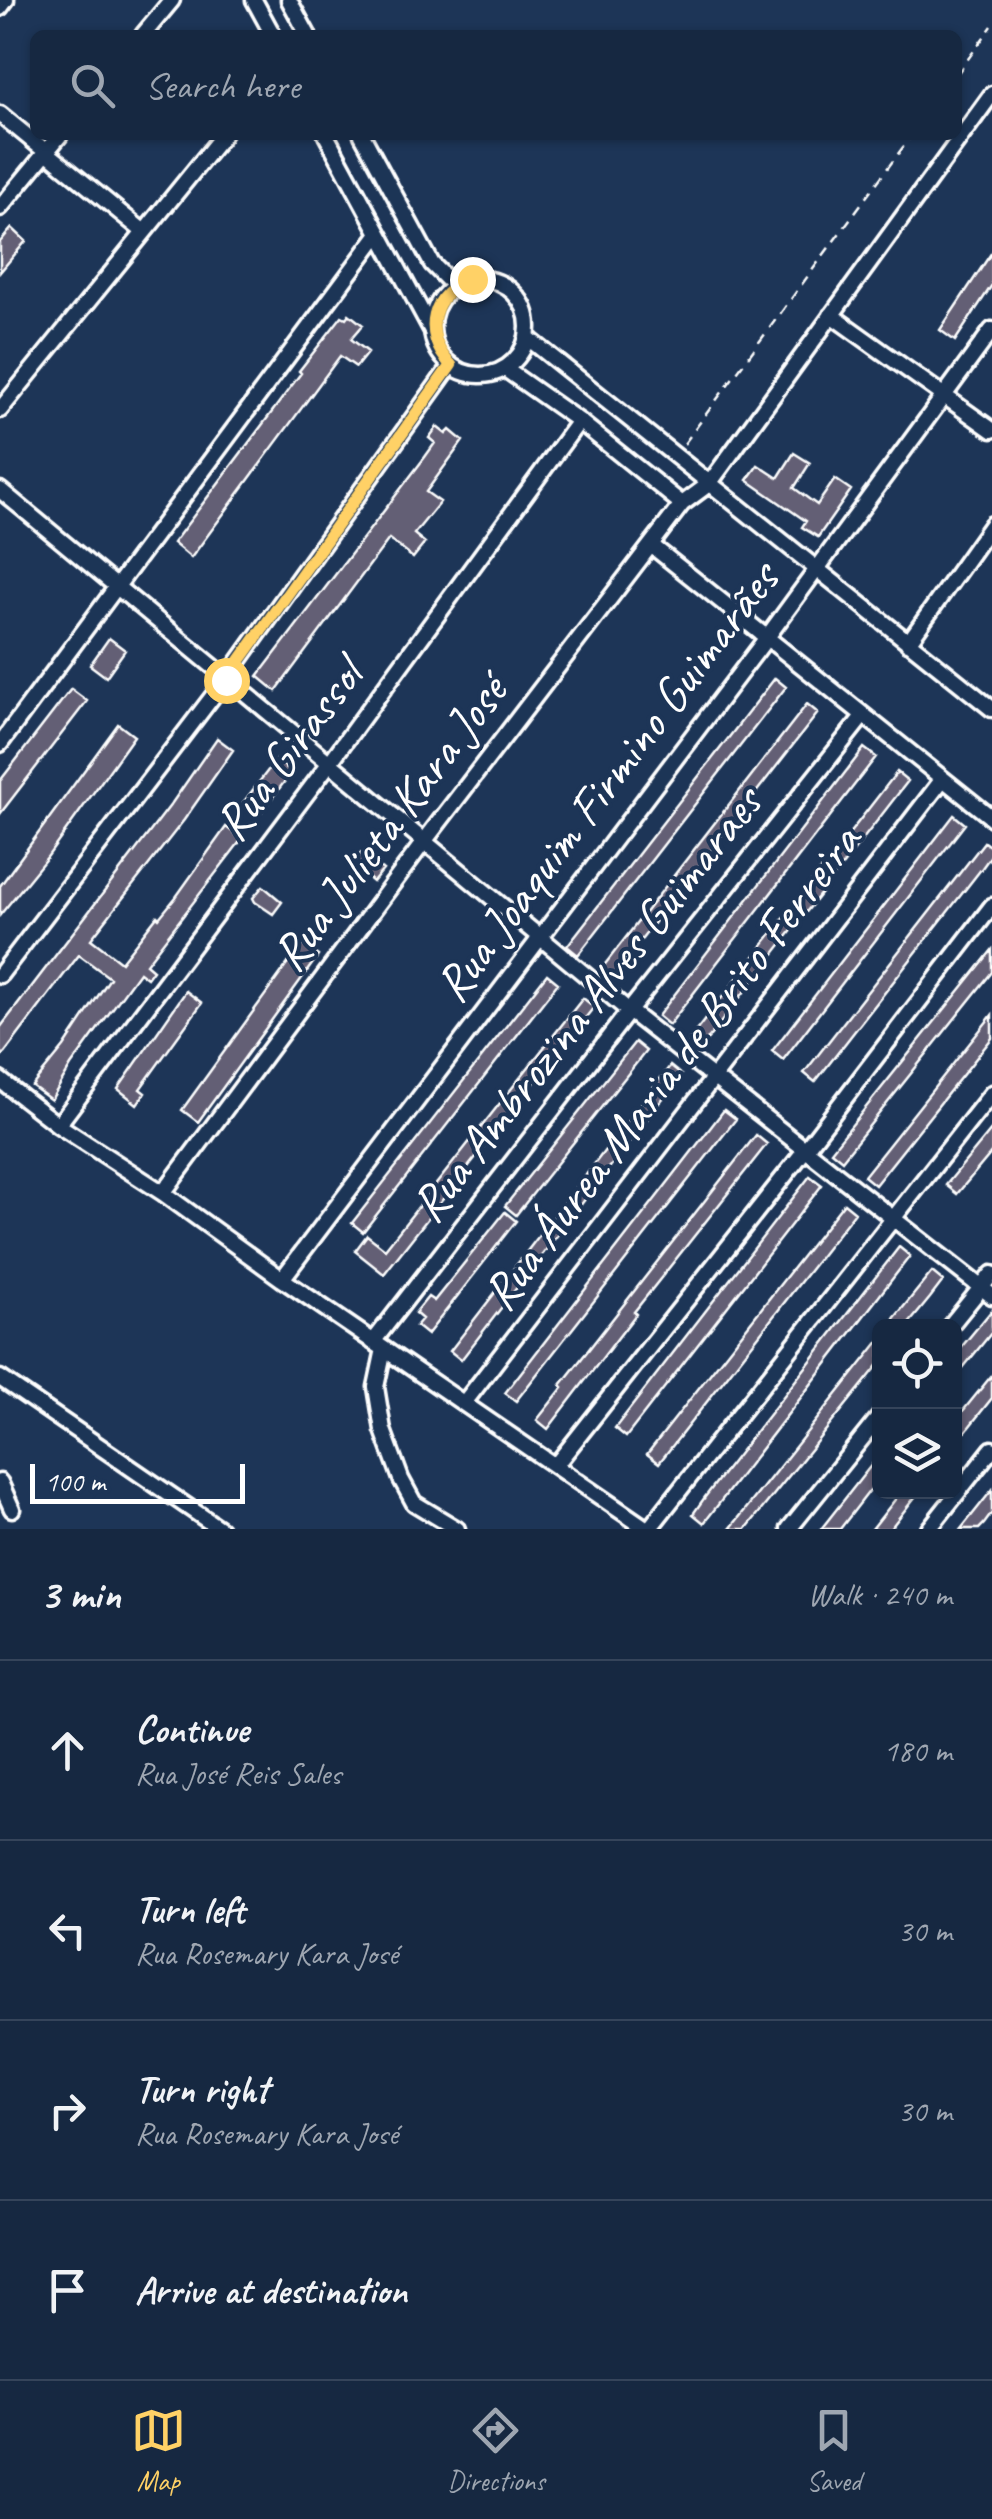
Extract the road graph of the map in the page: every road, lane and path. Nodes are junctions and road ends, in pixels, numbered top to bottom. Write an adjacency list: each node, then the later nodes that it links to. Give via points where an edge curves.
1 (6, 0): 5 (street)
2 (172, 0): 7 (street)
3 (254, 0): 8 (street)
4 (289, 0): 9 (street)
5 (0, 8)
6 (992, 26): 10 (path)
7 (147, 30)
8 (270, 30)
9 (305, 30)
10 (962, 67)
11 (992, 94): 13 (street, Rua Julieta Kara José)
12 (0, 114): 14 (street)
13 (962, 135)
14 (30, 138)
15 (33, 140): 22 (street)
16 (56, 140): 22 (street)
17 (219, 140): 24 (street)
18 (329, 140): 25 (street)
19 (365, 140): 26 (street, via 432,264)
20 (908, 140): 37 (path)
21 (959, 140): 27 (street, Rua Julieta Kara José)
22 (47, 151): 23 (street); 24 (street)
23 (0, 208)
24 (144, 232): 34 (street)
25 (378, 236): 29 (street); 44 (street)
26 (459, 283): 29 (street, via 438,302); 30 (street, via 486,278 510,289 526,311)
27 (832, 315): 33 (street); 38 (street, Rua Julieta Kara José)
28 (992, 330): 33 (street, Rua Joaquim Firmino Guimarães)
29 (432, 331): 31 (street)
30 (528, 338): 32 (street); 37 (street)
31 (451, 365): 32 (street, via 483,375); 47 (street)
32 (505, 369): 35 (street)
33 (944, 396): 36 (street); 43 (street, Rua Joaquim Firmino Guimarães)
34 (0, 410)
35 (579, 421): 40 (street); 51 (street, Rua Girassol)
36 (992, 430)
37 (675, 457): 38 (street)
38 (709, 484): 40 (street, Rua Julieta Kara José); 43 (street)
39 (0, 490): 44 (street)
40 (682, 504): 42 (street, Rua Julieta Kara José)
41 (992, 524): 46 (street)
42 (650, 545): 45 (street); 54 (street, Rua Julieta Kara José)
43 (815, 571): 45 (street, Rua Joaquim Firmino Guimarães); 46 (street)
44 (118, 588): 47 (street); 50 (street)
45 (765, 640): 49 (street); 56 (street, Rua Joaquim Firmino Guimarães)
46 (908, 643): 48 (street)
47 (226, 680): 51 (street); 57 (street)
48 (992, 710)
49 (863, 716): 52 (street); 58 (street, Rua Ambrozina Alves Guimaraes)
50 (0, 744)
51 (328, 764): 54 (street); 62 (street, Rua Girassol)
52 (942, 780): 53 (street); 59 (street, Rua Áurea Maria de Brito Ferreira)
53 (992, 818)
54 (423, 843): 56 (street); 64 (street, Rua Julieta Kara José)
55 (992, 906): 63 (street)
56 (539, 937): 58 (street); 67 (street, Rua Joaquim Firmino Guimarães)
57 (0, 975)
58 (629, 1011): 59 (street); 70 (street, Rua Ambrozina Alves Guimaraes)
59 (713, 1077): 63 (street); 72 (street, Rua Áurea Maria de Brito Ferreira)
60 (0, 1080): 62 (street)
61 (992, 1092): 65 (street)
62 (58, 1125): 64 (street)
63 (806, 1150): 65 (street); 75 (street)
64 (163, 1193): 67 (street)
65 (893, 1218): 68 (street); 80 (street)
66 (992, 1274): 68 (street)
67 (282, 1279): 70 (street)
68 (987, 1291): 69 (street)
69 (957, 1319)
70 (379, 1346): 72 (street); 79 (street, via 383,1430 401,1479 414,1504)
71 (0, 1378): 78 (street)
72 (464, 1404): 75 (street)
73 (872, 1426): 81 (street)
74 (992, 1449): 82 (street)
75 (555, 1466): 80 (street)
76 (0, 1482): 77 (street)
77 (12, 1509)
78 (220, 1529)
79 (457, 1529)
80 (648, 1529)
81 (789, 1529)
82 (929, 1529)

